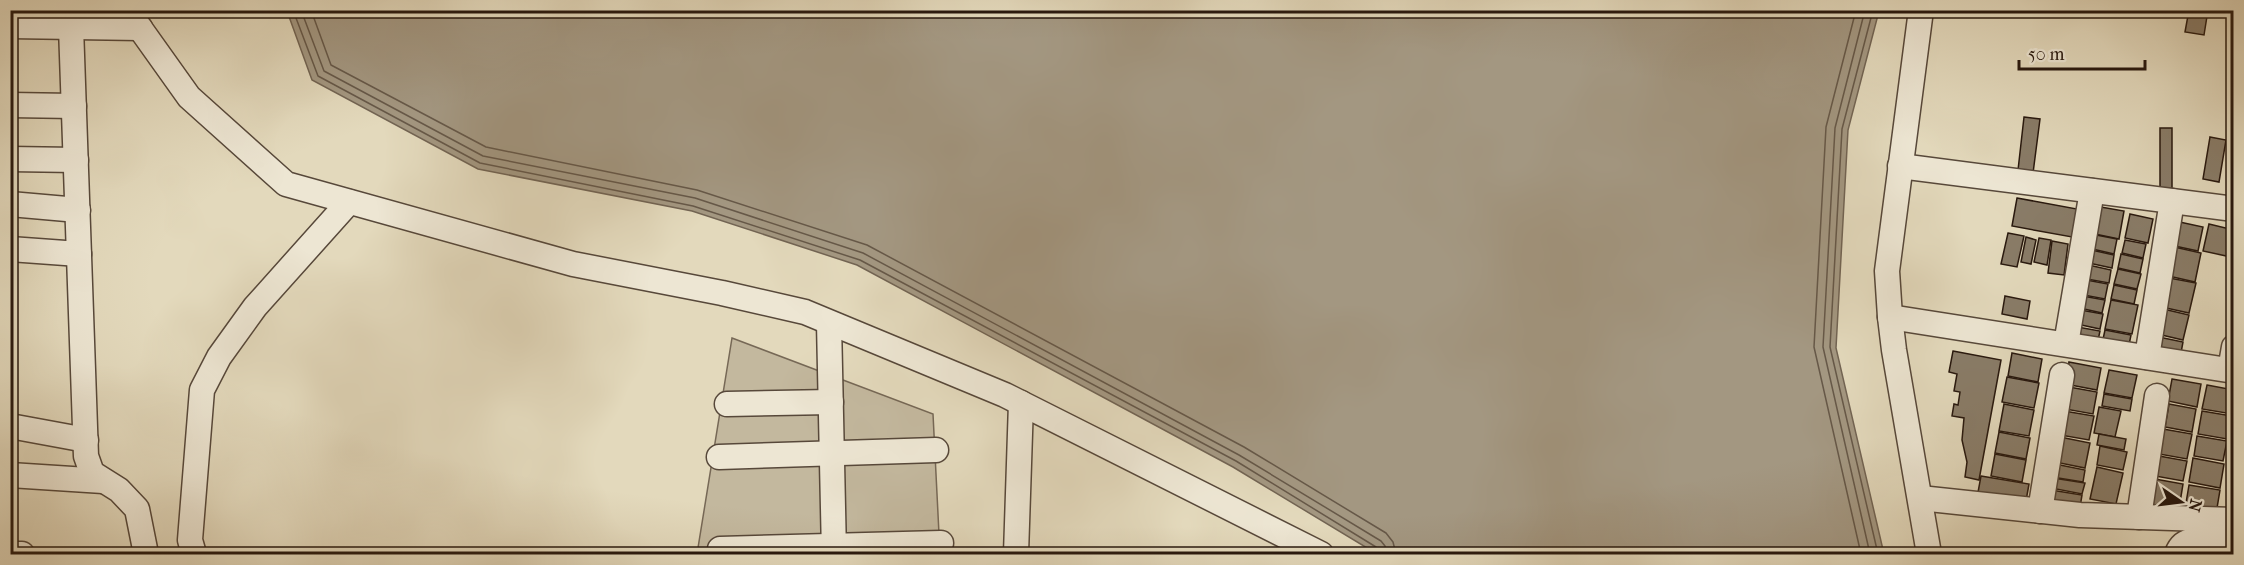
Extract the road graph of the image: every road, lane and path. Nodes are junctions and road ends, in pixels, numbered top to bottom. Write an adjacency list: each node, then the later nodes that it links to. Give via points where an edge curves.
1 (1921, 10): 9 (street)
2 (133, 20): 4 (street); 12 (street, via 189,97 286,184)
3 (10, 26): 4 (street)
4 (71, 27): 6 (street)
5 (10, 105): 6 (street)
6 (74, 106): 8 (street)
7 (10, 159): 8 (street)
8 (76, 160): 15 (street)
9 (1900, 166): 10 (street); 18 (street, via 1887,271)
10 (2092, 190): 11 (street); 20 (street)
11 (2172, 201): 14 (street); 21 (street)
12 (349, 202): 19 (street, via 573,264 722,293 805,312); 46 (street, via 255,307 219,357 202,390 190,540)
13 (10, 204): 15 (street)
14 (2234, 209)
15 (78, 210): 17 (street)
16 (10, 249): 17 (street)
17 (80, 254): 29 (street)
18 (1890, 317): 20 (street); 35 (street)
19 (829, 322): 25 (street); 26 (street)
20 (2066, 345): 21 (street)
21 (2147, 357): 22 (street)
22 (2232, 363)
23 (2062, 375): 36 (street)
24 (2157, 396): 37 (street)
25 (831, 402): 27 (street); 31 (street)
26 (1021, 403): 47 (street); 48 (street)
27 (727, 404)
28 (10, 426): 29 (street)
29 (86, 441): 34 (street, via 88,465)
30 (936, 450): 31 (street)
31 (832, 453): 32 (street); 42 (street)
32 (719, 457)
33 (10, 475): 34 (street)
34 (104, 481): 45 (street, via 137,509)
35 (1920, 498): 36 (street); 49 (street)
36 (2040, 512): 37 (street)
37 (2139, 517): 38 (street)
38 (2234, 520)
39 (941, 543): 42 (street)
40 (2234, 544): 50 (street, via 2197,539 2180,547)
41 (720, 549): 42 (street)
42 (834, 550)
43 (10, 554): 44 (street)
44 (22, 555)
45 (146, 555)
46 (194, 555)
47 (1016, 555)
48 (1321, 555)
49 (1929, 555)
50 (2177, 555)

